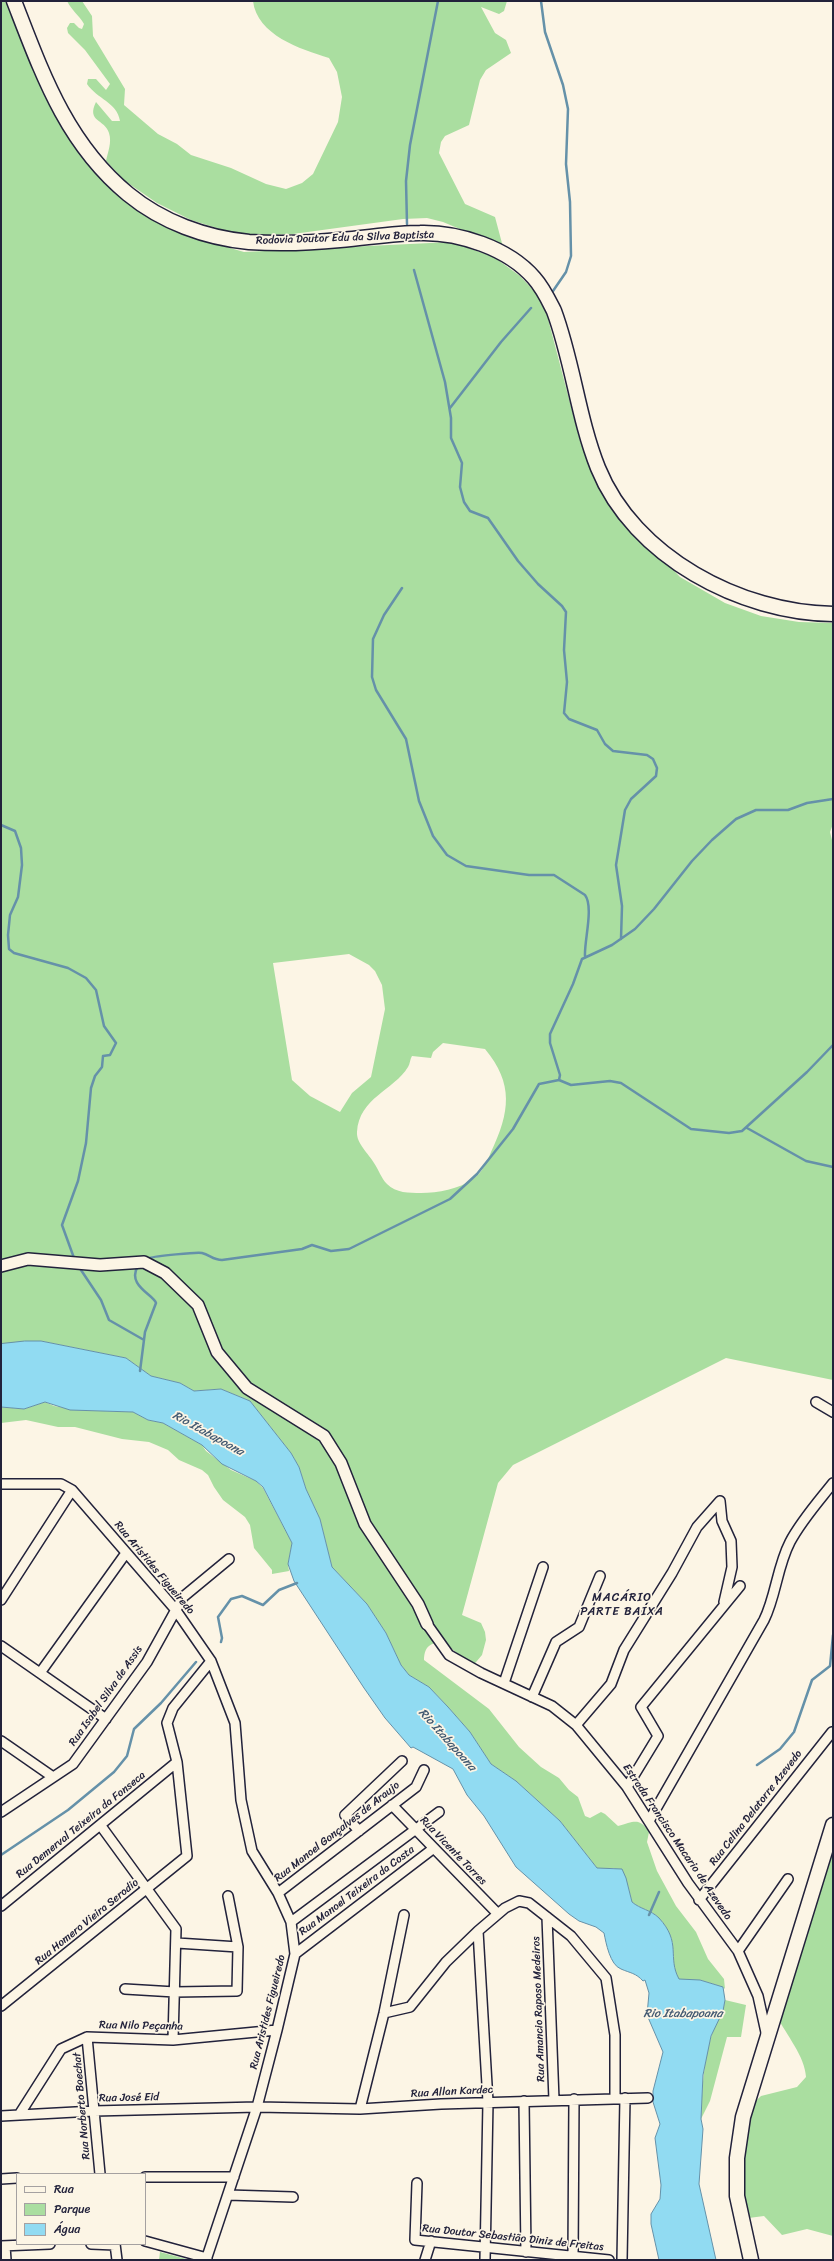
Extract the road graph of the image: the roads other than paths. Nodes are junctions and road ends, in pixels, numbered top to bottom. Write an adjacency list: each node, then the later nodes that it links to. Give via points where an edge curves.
1 (14, 1): 2 (main road, Rodovia Doutor Edu da Silva Baptista, via 62,116 83,147 128,194 176,223 217,237 278,243 402,234 444,234 487,247 524,269 542,288 554,311 599,469 620,508 633,523 674,561 694,575 727,591 760,604 782,609)
2 (833, 614)
3 (1, 1266): 17 (street, via 28,1259 100,1265 144,1262 165,1273 198,1305 217,1352 247,1388 324,1436 341,1464 365,1524 418,1604)
4 (816, 1402): 5 (street)
5 (833, 1412)
6 (833, 1483): 35 (street, via 789,1543 772,1604 764,1620)
7 (1, 1484): 8 (street, via 61,1484)
8 (72, 1490): 9 (street, Rua Aristides Figueiredo); 14 (street)
9 (126, 1553): 16 (street, Rua Aristides Figueiredo); 20 (street)
10 (229, 1559): 16 (street, Rua Isabel Silva de Assis, via 183,1597)
11 (543, 1568): 21 (street)
12 (600, 1576): 22 (street, via 579,1627 556,1642)
13 (740, 1586): 15 (street)
14 (1, 1600)
15 (723, 1604): 24 (street, via 732,1567 731,1542 722,1521 720,1501 697,1527 624,1650 611,1684); 31 (street, via 641,1707 658,1736)
16 (175, 1609): 19 (street, Rua Aristides Figueiredo); 23 (street, Rua Isabel Silva de Assis, via 147,1662)
17 (427, 1624): 21 (street, Estrada Francisco Macario de Azevedo, via 449,1655)
18 (1, 1646): 20 (street)
19 (211, 1661): 28 (street, via 173,1708 167,1723); 44 (street, Rua Aristides Figueiredo, via 235,1723 241,1800 252,1851)
20 (40, 1673): 23 (street)
21 (504, 1684): 22 (street, Estrada Francisco Macario de Azevedo)
22 (532, 1697): 24 (street, Estrada Francisco Macario de Azevedo, via 552,1706)
23 (106, 1719): 30 (street, Rua Isabel Silva de Assis, via 73,1764)
24 (576, 1725): 31 (street, Estrada Francisco Macario de Azevedo)
25 (832, 1732): 46 (street, Rua Celina Delatorre Azevedo)
26 (1, 1741): 30 (street)
27 (402, 1761): 39 (street, via 345,1815)
28 (177, 1762): 37 (street, Rua Demerval Teixeira da Fonseca); 43 (street, Rua Homero Vieira Serodio, via 187,1856)
29 (424, 1770): 32 (street, Rua Manoel Gonçalves de Araujo, via 416,1787)
30 (53, 1777): 33 (street, Rua Isabel Silva de Assis)
31 (627, 1787): 35 (street, Estrada Francisco Macario de Azevedo)
32 (392, 1805): 38 (street, Rua Vicente Torres); 39 (street, Rua Manoel Gonçalves de Araujo)
33 (1, 1812)
34 (439, 1812): 38 (street)
35 (648, 1821): 46 (street, Estrada Francisco Macario de Azevedo)
36 (833, 1825): 41 (main road)
37 (100, 1826): 43 (street); 47 (street, Rua Demerval Teixeira da Fonseca)
38 (415, 1829): 40 (street, Rua Vicente Torres); 51 (street)
39 (359, 1831): 44 (street, Rua Manoel Gonçalves de Araujo)
40 (434, 1848): 48 (street, Rua Vicente Torres); 56 (street, Rua Manoel Teixeira da Costa)
41 (829, 1849): 63 (main road)
42 (788, 1879): 55 (street)
43 (147, 1890): 53 (street, via 176,1929); 59 (street, Rua Homero Vieira Serodio)
44 (278, 1893): 51 (street, Rua Aristides Figueiredo)
45 (228, 1896): 54 (street)
46 (699, 1900): 55 (street, Estrada Francisco Macario de Azevedo)
47 (1, 1906)
48 (498, 1914): 50 (street, via 519,1901 529,1903); 52 (street)
49 (404, 1915): 60 (street)
50 (547, 1917): 65 (street, via 571,1936 606,1978 615,2035); 69 (street, Rua Amancio Raposo Medeiros)
51 (291, 1922): 56 (street, Rua Aristides Figueiredo)
52 (478, 1931): 60 (street, via 446,1962 410,2008); 71 (street)
53 (177, 1943): 54 (street); 58 (street)
54 (238, 1947): 58 (street, via 237,1992)
55 (738, 1951): 63 (street, Estrada Francisco Macario de Azevedo, via 758,1996)
56 (295, 1954): 61 (street, Rua Aristides Figueiredo)
57 (125, 1989): 58 (street)
58 (176, 1992): 64 (street)
59 (1, 2006)
60 (384, 2013): 73 (street)
61 (277, 2030): 64 (street, Rua Nilo Peçanha); 72 (street, Rua Aristides Figueiredo)
62 (87, 2037): 64 (street, Rua Nilo Peçanha); 74 (street, Rua Norberto Boechat); 75 (street, Rua Nilo Peçanha, via 61,2049)
63 (767, 2038): 100 (main road, via 743,2117 737,2158 737,2196)
64 (173, 2040)
65 (615, 2098): 66 (street, Rua Allan Kardec); 68 (street, Rua Allan Kardec)
66 (625, 2098): 67 (street, Rua Allan Kardec); 99 (street)
67 (648, 2098)
68 (574, 2099): 69 (street, Rua Allan Kardec); 92 (street)
69 (554, 2100): 70 (street, Rua Allan Kardec)
70 (524, 2101): 71 (street, Rua Allan Kardec); 91 (street)
71 (488, 2102): 73 (street, Rua Allan Kardec); 90 (street)
72 (257, 2107): 73 (street, Rua Allan Kardec); 74 (street, Rua José Eid); 79 (street, Rua Aristides Figueiredo)
73 (360, 2109)
74 (94, 2110): 75 (street, Rua José Eid); 77 (street, Rua Norberto Boechat)
75 (19, 2115): 76 (street, Rua José Eid)
76 (1, 2116)
77 (100, 2173)
78 (146, 2176): 79 (street)
79 (234, 2177): 83 (street, Rua Aristides Figueiredo)
80 (1, 2178): 81 (street)
81 (16, 2178)
82 (417, 2183): 86 (street, Rua Doutor Sebastião Diniz de Freitas, via 415,2240)
83 (228, 2195): 84 (street); 93 (street, Rua Aristides Figueiredo)
84 (293, 2197)
85 (146, 2241): 93 (street)
86 (431, 2241): 90 (street, Rua Doutor Sebastião Diniz de Freitas); 96 (street)
87 (26, 2245): 89 (street)
88 (115, 2245): 95 (street)
89 (3, 2246): 94 (street)
90 (485, 2247): 91 (street, Rua Doutor Sebastião Diniz de Freitas); 97 (street)
91 (526, 2252): 92 (street, Rua Doutor Sebastião Diniz de Freitas)
92 (573, 2257): 98 (street, Rua Doutor Sebastião Diniz de Freitas)
93 (207, 2259)
94 (6, 2260)
95 (117, 2260)
96 (425, 2260)
97 (485, 2260)
98 (609, 2260)
99 (622, 2260)
100 (751, 2260)

